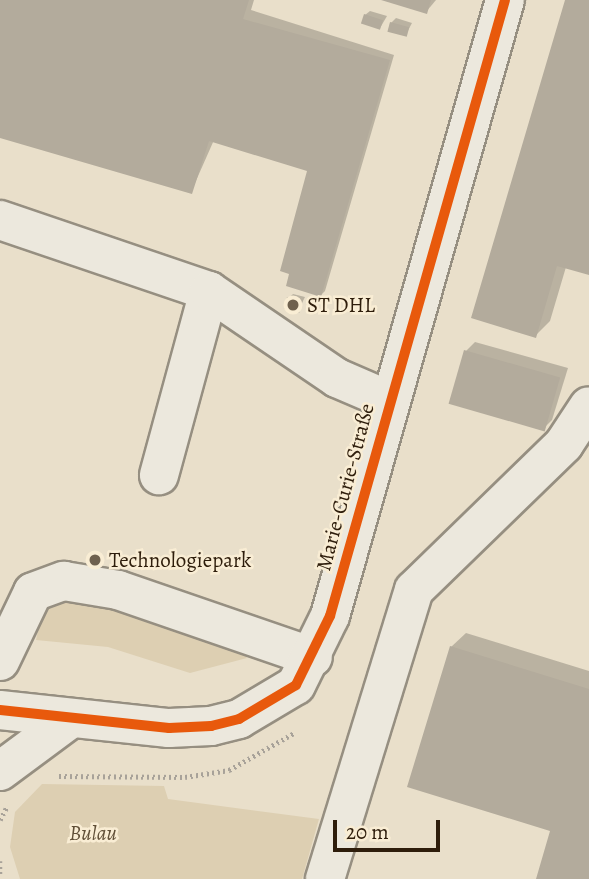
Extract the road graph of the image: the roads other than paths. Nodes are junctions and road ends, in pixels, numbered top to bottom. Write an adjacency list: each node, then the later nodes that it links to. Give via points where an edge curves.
1 (505, 0): 4 (street, Marie-Curie-Straße)
2 (0, 220): 3 (street)
3 (209, 291): 4 (street, via 337,378); 6 (street)
4 (388, 400): 7 (street, Marie-Curie-Straße)
5 (589, 406): 12 (street, via 564,444 414,590)
6 (159, 475)
7 (313, 657): 8 (street, via 118,590 64,581 33,592); 10 (street, Marie-Curie-Straße, via 296,685 239,719 169,728)
8 (0, 661)
9 (0, 710): 10 (street, Marie-Curie-Straße)
10 (69, 720): 11 (street)
11 (0, 771)
12 (325, 879)

